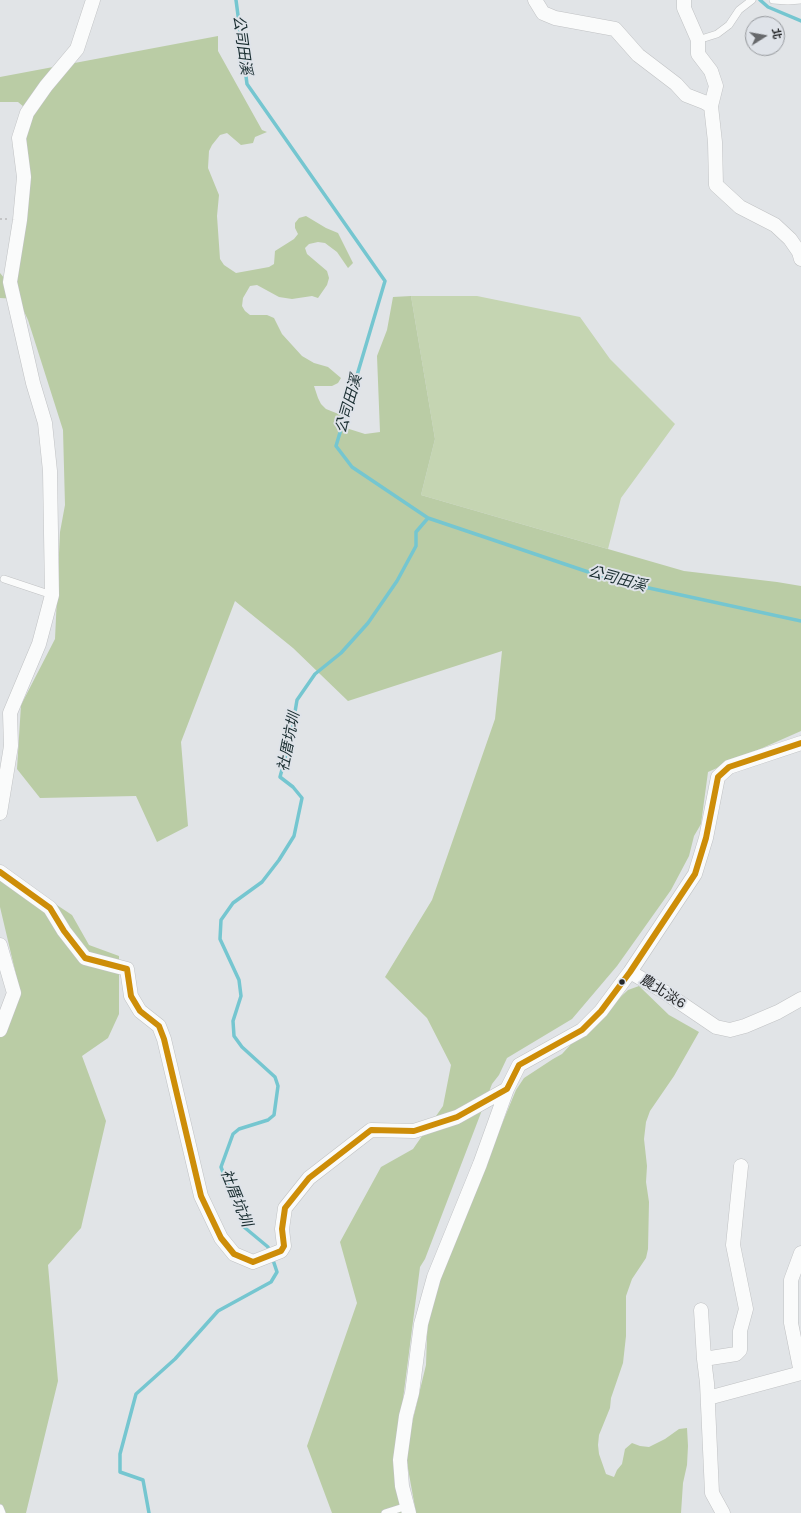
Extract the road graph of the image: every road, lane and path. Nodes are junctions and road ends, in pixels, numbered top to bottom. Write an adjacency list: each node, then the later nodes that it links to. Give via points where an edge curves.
1 (93, 0): 11 (street, via 78,49 27,113 19,138 24,177 10,282 45,423 50,471)
2 (535, 0): 8 (street, via 543,13 555,18 615,29 638,55 676,84 686,95)
3 (684, 0): 7 (street, via 684,8)
4 (752, 0): 7 (lane, via 717,34)
5 (773, 0): 6 (lane)
6 (801, 0)
7 (698, 40): 8 (street, via 698,54 711,71 716,86)
8 (711, 106): 9 (street, via 716,185 740,207 775,225 790,238)
9 (801, 259)
10 (4, 578): 11 (lane)
11 (52, 595): 13 (street, via 39,644 10,714 11,746)
12 (801, 743): 16 (street, 農北淡6 / 農北淡6, via 729,767 718,777 706,838 695,874)
13 (0, 813)
14 (0, 872): 19 (street, via 50,908 85,958 127,968 131,996 140,1011 159,1026 164,1039 201,1196 221,1238 234,1254 244,1259 253,1262 281,1251 284,1246 282,1229 285,1208 309,1178 371,1130 414,1131 457,1117)
15 (0, 945): 18 (street, via 14,993)
16 (630, 972): 17 (street, 農北淡6 / 農北淡6, via 716,1027 730,1030 778,1012); 19 (street, via 601,1011 582,1030 519,1065)
17 (801, 999)
18 (0, 1030)
19 (507, 1089): 27 (street, via 480,1164 434,1276 422,1324 400,1460 402,1486)
20 (741, 1166): 23 (street, via 733,1245 746,1309 740,1331 740,1350 736,1354)
21 (801, 1253): 24 (street, via 791,1280 791,1323)
22 (701, 1310): 23 (street)
23 (704, 1359): 25 (street)
24 (801, 1373): 25 (street)
25 (708, 1398): 30 (street, via 712,1493)
26 (0, 1508): 28 (lane)
27 (408, 1510): 29 (lane)
28 (2, 1513)
29 (385, 1513)
30 (723, 1513)

